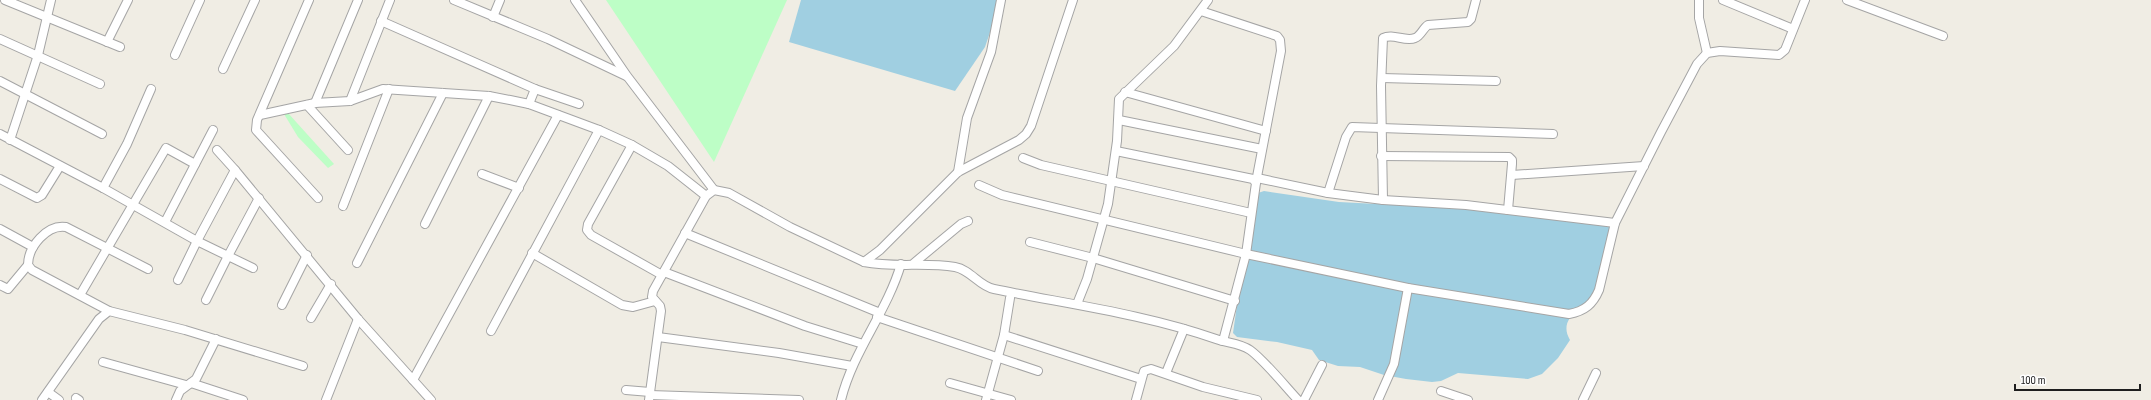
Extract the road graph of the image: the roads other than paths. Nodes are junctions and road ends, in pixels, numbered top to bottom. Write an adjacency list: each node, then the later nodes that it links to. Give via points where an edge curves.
1 (5, 0): 22 (street)
2 (51, 0): 22 (street)
3 (128, 0): 27 (street)
4 (200, 0): 31 (street)
5 (255, 0): 32 (street)
6 (309, 0): 49 (street)
7 (358, 0): 46 (street)
8 (390, 0): 23 (street)
9 (454, 0): 21 (street)
10 (500, 0): 21 (street)
11 (575, 0): 33 (street)
12 (1001, 0): 71 (street, via 991,52 967,118)
13 (1073, 0): 71 (street, via 1026,134)
14 (1208, 0): 20 (street)
15 (1476, 0): 34 (street, via 1468,22 1428,25 1412,39 1389,36 1383,38)
16 (1699, 0): 29 (street, via 1699,18)
17 (1723, 0): 24 (street)
18 (1806, 0): 24 (street)
19 (1847, 0): 25 (street)
20 (1201, 10): 41 (street, via 1174,46); 55 (street, via 1277,36 1280,40 1281,51)
21 (493, 17): 33 (street, via 548,39)
22 (46, 18): 27 (street); 30 (street)
23 (381, 21): 40 (street); 45 (street)
24 (1793, 29): 29 (street, via 1785,50 1779,55 1720,51)
25 (1943, 36)
26 (0, 39): 30 (street)
27 (107, 42): 28 (street)
28 (120, 47)
29 (1707, 53): 69 (street, via 1686,83)
30 (38, 55): 37 (street); 43 (street)
31 (175, 55)
32 (223, 69)
33 (627, 76): 80 (street)
34 (1382, 78): 36 (street); 52 (street)
35 (0, 81): 43 (street)
36 (1496, 81)
37 (100, 84)
38 (151, 89): 78 (street, via 127,144)
39 (389, 89): 42 (street); 45 (street); 87 (street)
40 (535, 89): 47 (street); 48 (street)
41 (1125, 92): 51 (street, via 1119,99); 55 (street)
42 (443, 93): 44 (street); 107 (street)
43 (26, 94): 57 (street); 59 (street)
44 (489, 96): 47 (street); 93 (street)
45 (350, 101): 46 (street)
46 (311, 104): 49 (street); 63 (street)
47 (529, 104): 50 (street)
48 (579, 104)
49 (260, 114): 84 (street, via 256,130)
50 (558, 115): 54 (street); 79 (street)
51 (1119, 120): 61 (street); 64 (street)
52 (1382, 128): 58 (street); 65 (street); 81 (street, via 1357,126 1349,130)
53 (213, 130): 67 (street)
54 (599, 130): 60 (street); 101 (street)
55 (1266, 131): 61 (street)
56 (0, 134): 59 (street)
57 (102, 134)
58 (1553, 134)
59 (10, 140): 68 (street)
60 (632, 145): 82 (street, via 668,166); 113 (street, via 588,224 588,230)
61 (1262, 149): 75 (street)
62 (217, 150): 70 (street)
63 (348, 150)
64 (1116, 151): 75 (street); 76 (street)
65 (1381, 156): 73 (street, via 1509,157 1512,160); 85 (street)
66 (1023, 158): 76 (street, via 1041,165)
67 (195, 164): 86 (street, via 166,148); 92 (street)
68 (60, 166): 74 (street, via 42,195 37,198); 78 (street)
69 (1644, 166): 73 (street); 94 (street)
70 (235, 170): 83 (street); 97 (street)
71 (958, 172): 106 (street, via 880,250)
72 (482, 174): 79 (street)
73 (1512, 175): 88 (street)
74 (0, 179)
75 (1257, 180): 81 (street); 89 (street)
76 (1112, 182): 89 (street); 90 (street)
77 (979, 185): 90 (street, via 1002,195)
78 (103, 188): 86 (street)
79 (519, 188): 145 (street)
80 (714, 190): 82 (street); 106 (street, via 729,193 790,227)
81 (1328, 193): 85 (street)
82 (706, 196): 96 (street)
83 (259, 198): 103 (street); 104 (street)
84 (318, 198)
85 (1383, 200): 88 (street)
86 (133, 204): 92 (street); 100 (street)
87 (343, 206)
88 (1508, 210): 94 (street)
89 (1251, 213): 102 (street)
90 (1104, 220): 102 (street); 105 (street)
91 (968, 221): 108 (street)
92 (164, 222): 97 (street)
93 (425, 224)
94 (1616, 224): 117 (street, via 1599,290 1595,299 1581,311 1570,314)
95 (0, 230): 99 (street)
96 (685, 233): 113 (street); 126 (street)
97 (197, 241): 104 (street); 114 (street)
98 (1030, 242): 105 (street)
99 (33, 247): 100 (street, via 52,228 58,226 66,227); 110 (street)
100 (108, 247): 112 (street); 118 (street)
101 (532, 253): 122 (street, via 622,304 633,307); 130 (street)
102 (1246, 254): 117 (street); 121 (street)
103 (307, 255): 115 (street); 124 (street)
104 (228, 256): 111 (street); 120 (street)
105 (1093, 258): 121 (street); 123 (street)
106 (864, 262): 109 (street)
107 (357, 263)
108 (914, 263): 109 (street); 123 (street, via 957,267 987,287)
109 (901, 264): 126 (street, via 896,281)
110 (28, 265): 116 (street, via 8,290); 118 (street, via 32,270)
111 (253, 268)
112 (148, 269)
113 (663, 273): 122 (street, via 653,291 652,297); 135 (street, via 805,326)
114 (178, 280)
115 (331, 284): 127 (street); 128 (street)
116 (0, 285)
117 (1408, 288): 166 (street, via 1394,364)
118 (80, 295): 125 (street)
119 (1010, 298): 131 (street)
120 (206, 300)
121 (1235, 300): 134 (street)
122 (655, 302): 132 (street, via 661,311)
123 (1077, 304): 129 (street)
124 (282, 305)
125 (108, 311): 133 (street); 150 (street, via 99,319)
126 (879, 315): 135 (street); 136 (street)
127 (311, 318)
128 (358, 319): 145 (street); 157 (street)
129 (1184, 329): 134 (street); 142 (street)
130 (491, 330)
131 (1004, 335): 136 (street); 144 (street)
132 (658, 337): 140 (street); 151 (street)
133 (216, 339): 139 (street); 147 (street, via 200,372)
134 (1223, 342): 164 (street, via 1243,346 1251,351)
135 (863, 344): 140 (street)
136 (998, 357): 141 (street); 152 (street)
137 (103, 362): 147 (street)
138 (1322, 365): 165 (street)
139 (303, 366)
140 (852, 366): 160 (street)
141 (1038, 371)
142 (1166, 373): 144 (street, via 1151,369 1144,372); 163 (street)
143 (1596, 373): 168 (street)
144 (1140, 378): 162 (street)
145 (413, 380): 158 (street)
146 (950, 382): 152 (street)
147 (188, 384): 155 (street); 156 (street)
148 (626, 390): 151 (street)
149 (1442, 391): 167 (street)
150 (48, 392): 153 (street); 154 (street)
151 (650, 396): 159 (street)
152 (987, 397): 161 (street)
153 (42, 400)
154 (59, 400)
155 (176, 400)
156 (243, 400)
157 (326, 400)
158 (431, 400)
159 (799, 400)
160 (841, 400)
161 (1011, 400)
162 (1136, 400)
163 (1257, 400)
164 (1298, 400)
165 (1304, 400)
166 (1378, 400)
167 (1468, 400)
168 (1583, 400)

